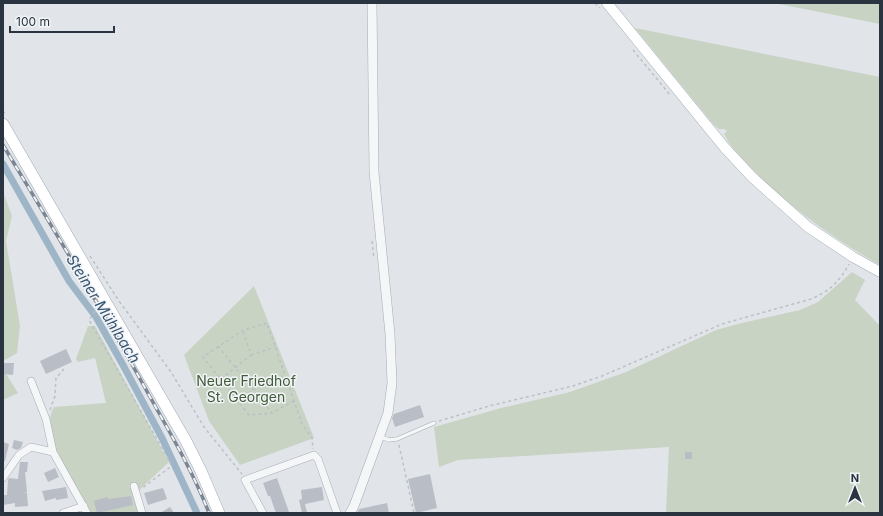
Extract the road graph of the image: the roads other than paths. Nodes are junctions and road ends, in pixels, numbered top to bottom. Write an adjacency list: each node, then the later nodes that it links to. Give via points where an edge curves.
1 (372, 3): 7 (street, via 374,172 392,371 390,404)
2 (607, 3): 4 (main road, via 752,177 808,227)
3 (5, 120): 14 (main road, via 186,441)
4 (880, 272)
5 (31, 381): 8 (street, via 46,419)
6 (434, 423): 7 (lane, via 397,439)
7 (380, 437): 17 (street)
8 (53, 452): 9 (street, via 31,447 19,455); 11 (street)
9 (3, 478)
10 (135, 490): 13 (street)
11 (85, 510): 12 (street)
12 (63, 513)
13 (142, 513)
14 (219, 513)
15 (263, 513): 16 (street, via 245,480 314,455 318,458)
16 (337, 513)
17 (350, 513)

